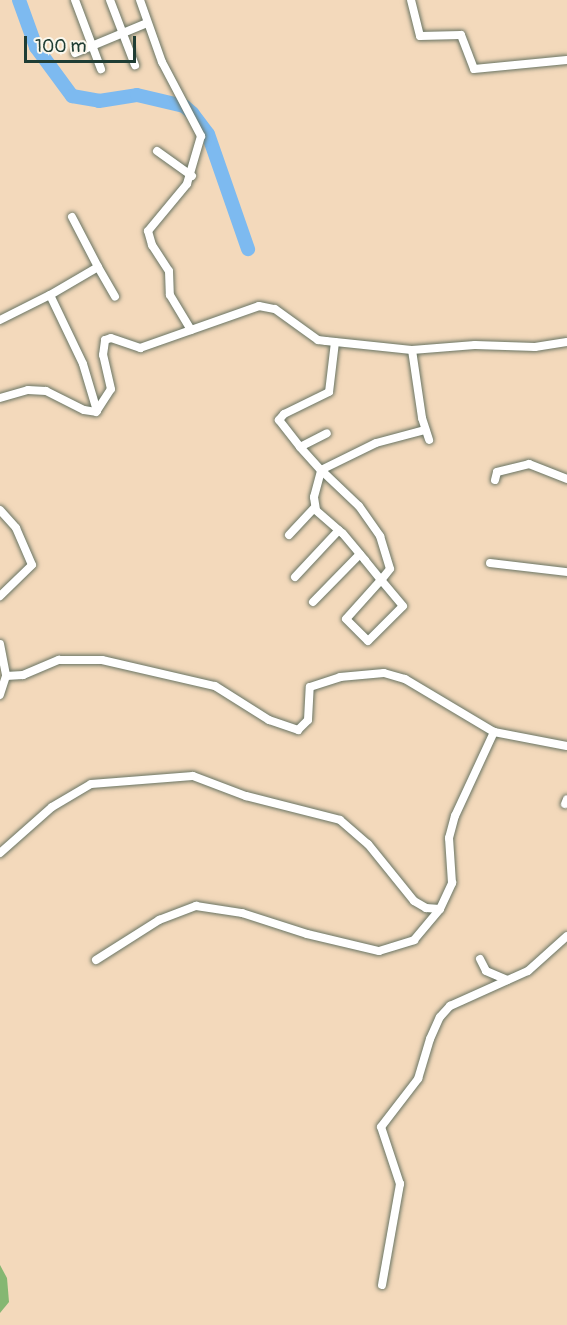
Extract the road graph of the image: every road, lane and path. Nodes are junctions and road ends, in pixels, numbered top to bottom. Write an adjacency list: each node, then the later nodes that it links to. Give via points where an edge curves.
1 (75, 0): 7 (street)
2 (110, 0): 6 (street)
3 (140, 0): 5 (street)
4 (411, 0): 9 (street, via 418,34 425,38 461,35 474,69)
5 (147, 23): 6 (street); 13 (street, via 202,141)
6 (122, 33): 7 (street); 10 (street)
7 (92, 46): 8 (street); 11 (street)
8 (75, 52)
9 (567, 60)
10 (135, 65)
11 (101, 69)
12 (157, 151): 13 (street)
13 (192, 176): 19 (street, via 176,199 148,226 148,235 169,271 170,296)
14 (72, 217): 15 (street)
15 (98, 267): 16 (street); 17 (street)
16 (50, 295): 18 (street); 24 (street, via 83,364)
17 (115, 296)
18 (0, 320)
19 (191, 330): 20 (street, via 260,306 275,309 318,340); 24 (street, via 137,348 111,338 103,342 111,389)
20 (335, 342): 22 (street); 28 (street, via 329,392 279,420)
21 (567, 342): 22 (street, via 535,347 475,345)
22 (412, 350): 25 (street)
23 (0, 398): 24 (street, via 28,390 46,391 84,410)
24 (97, 411)
25 (424, 430): 27 (street); 29 (street, via 376,443)
26 (327, 433): 28 (street)
27 (429, 440)
28 (300, 447): 29 (street)
29 (321, 470): 32 (street); 40 (street, via 359,506 380,536 390,569)
30 (567, 479): 31 (street, via 529,464 498,472)
31 (495, 480)
32 (315, 507): 34 (street); 35 (street)
33 (0, 510): 41 (street, via 16,528 32,565)
34 (339, 530): 36 (street); 39 (street)
35 (289, 535)
36 (360, 554): 40 (street); 42 (street)
37 (490, 563): 38 (street)
38 (567, 572)
39 (295, 577)
40 (381, 580): 40 (street, via 403,606 368,641 346,619)
41 (0, 596)
42 (313, 602)
43 (0, 644): 44 (street)
44 (6, 676): 45 (street); 46 (street, via 23,675 59,660 102,660 215,686 269,720 298,730 308,720 310,687 340,677 384,674 405,680)
45 (0, 695)
46 (494, 732): 47 (street); 49 (street, via 455,816 449,838 452,883)
47 (567, 746)
48 (0, 853): 49 (street, via 43,814 91,784 193,776 246,796 340,819 368,844 414,901 426,908)
49 (440, 909): 52 (street, via 414,940 379,951 242,913 196,906 159,920)
50 (567, 936): 53 (street, via 543,960)
51 (480, 959): 53 (street, via 486,971)
52 (96, 960)
53 (507, 980): 54 (street, via 460,999 440,1017 418,1079 381,1127 400,1184)
54 (382, 1285)

